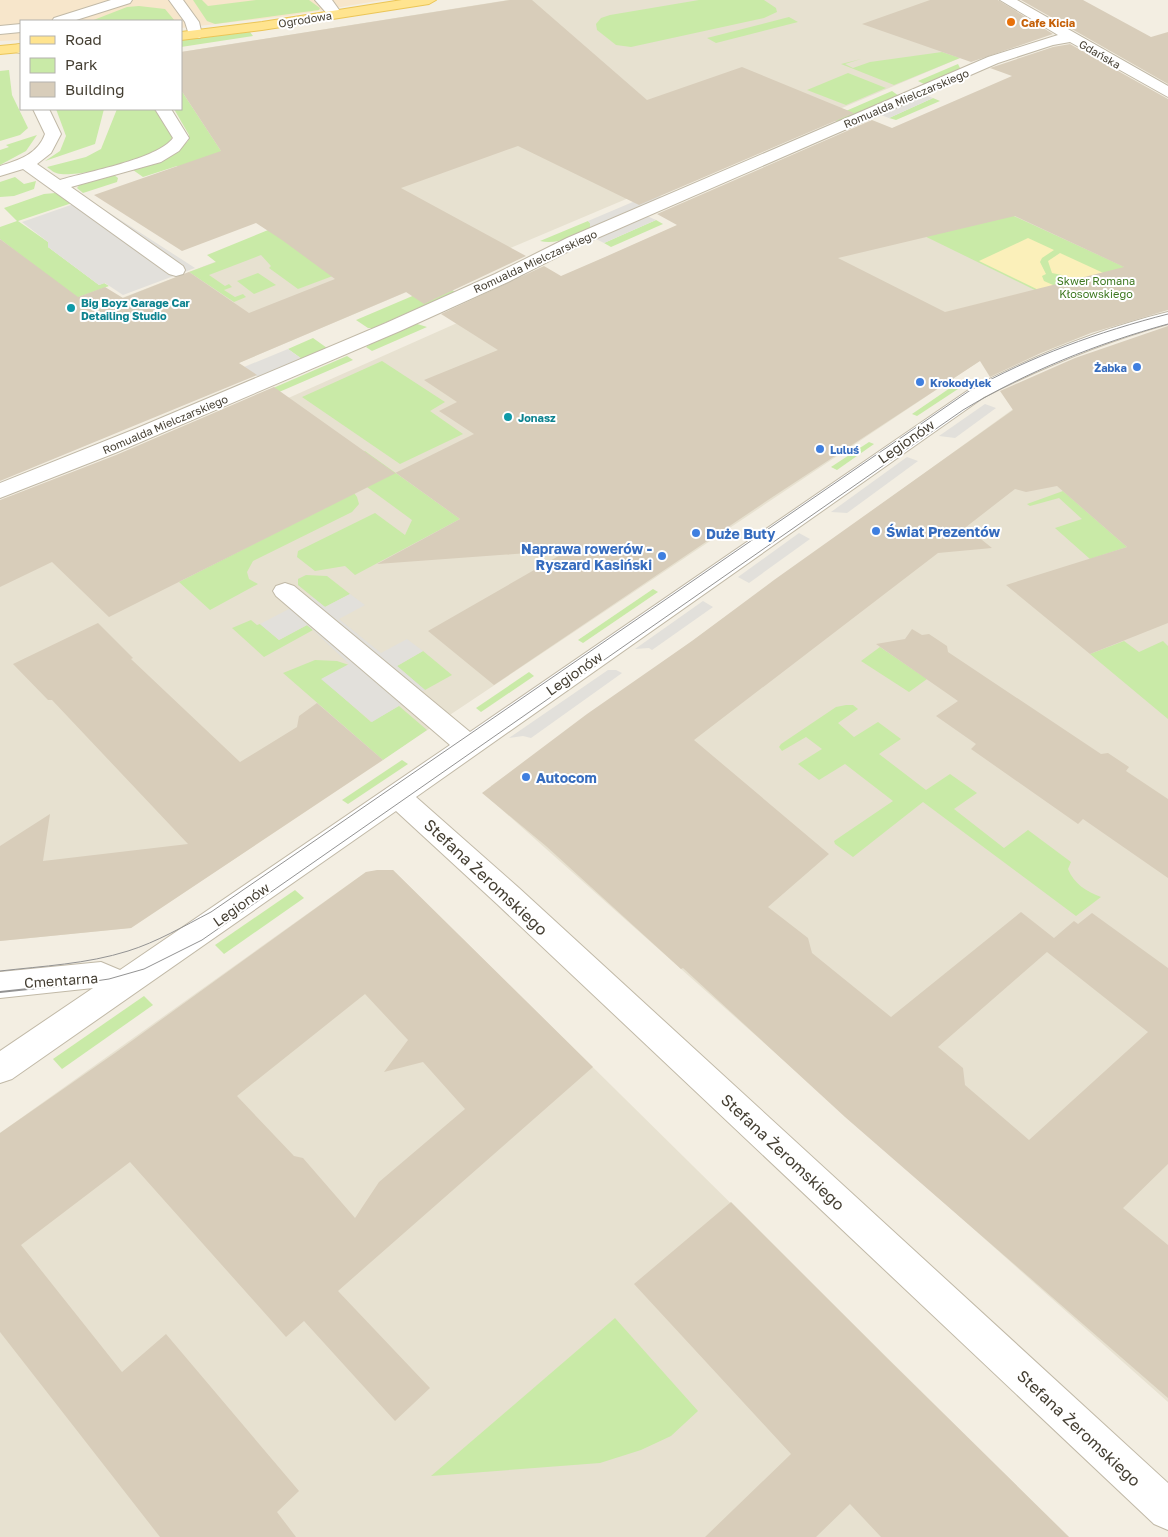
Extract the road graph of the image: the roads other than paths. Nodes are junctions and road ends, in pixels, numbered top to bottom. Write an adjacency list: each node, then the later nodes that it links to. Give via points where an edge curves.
1 (125, 0): 7 (street)
2 (176, 0): 10 (street, via 192,22)
3 (322, 0): 6 (street)
4 (429, 0): 6 (main road, Ogrodowa)
5 (1007, 0): 11 (street, Gdańska)
6 (335, 14): 10 (main road, Ogrodowa)
7 (62, 20)
8 (20, 28): 9 (street)
9 (0, 30)
10 (188, 36)
11 (1072, 37): 14 (street, Gdańska); 22 (street, Romualda Mielczarskiego, via 994,60 573,242 514,273 365,339 73,464)
12 (20, 48): 13 (main road)
13 (0, 50)
14 (1168, 92)
15 (41, 110): 17 (street, via 53,134 52,141 44,152)
16 (164, 110): 19 (street, via 181,138 172,150 155,158)
17 (25, 163): 18 (street); 19 (street)
18 (0, 171)
19 (56, 186): 20 (street)
20 (176, 270)
21 (1168, 318): 24 (street, Legionów, via 1070,349 976,393)
22 (0, 491)
23 (285, 591): 24 (street)
24 (468, 745): 25 (street, Legionów)
25 (396, 796): 27 (street, Legionów); 29 (street, Stefana Żeromskiego, via 508,896)
26 (0, 985): 27 (street, Cmentarna, via 101,975)
27 (120, 986): 28 (street, Legionów)
28 (0, 1069)
29 (1168, 1510)

